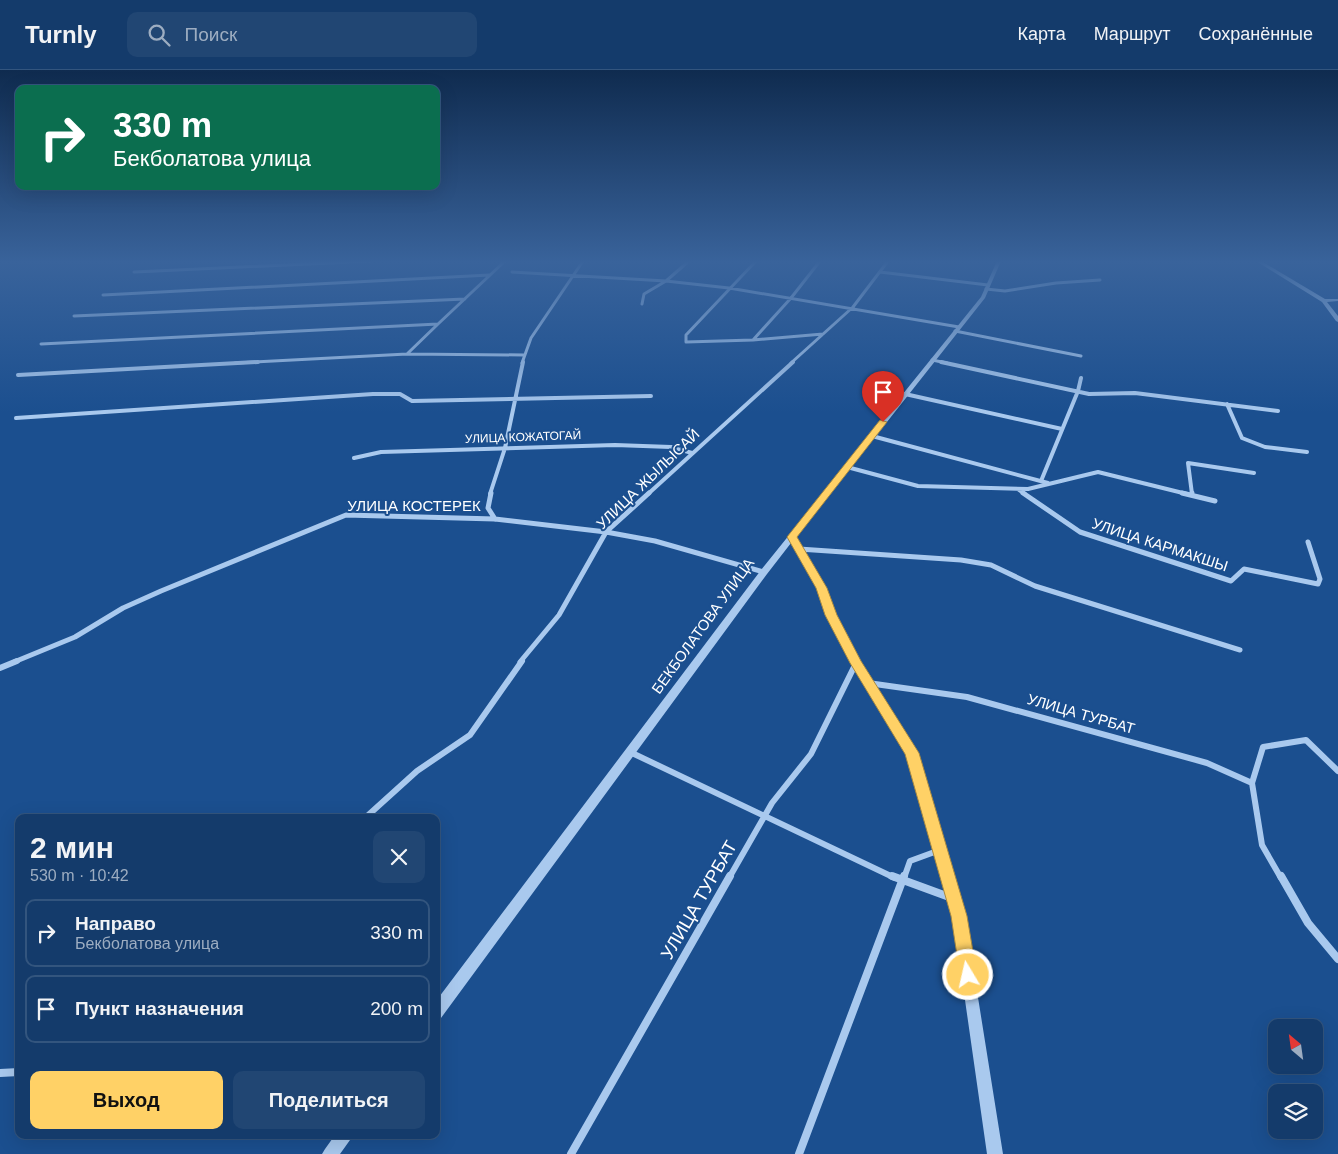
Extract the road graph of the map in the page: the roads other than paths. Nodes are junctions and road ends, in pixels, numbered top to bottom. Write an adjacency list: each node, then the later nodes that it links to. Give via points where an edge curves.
1 (176, 312): 9 (street)
2 (452, 312): 10 (street)
3 (549, 312): 16 (street, via 531,338)
4 (707, 312): 13 (street, via 686,335 686,342)
5 (779, 312): 13 (street)
6 (848, 312): 12 (street, УЛИЦА ЖЫЛЫСАЙ)
7 (875, 312): 11 (street)
8 (969, 312): 11 (street, БЕКБОЛАТОВА УЛИЦА)
9 (74, 316)
10 (438, 324): 14 (street); 15 (street)
11 (957, 329): 17 (street); 18 (street, БЕКБОЛАТОВА УЛИЦА)
12 (824, 334): 13 (street); 32 (street, УЛИЦА ЖЫЛЫСАЙ)
13 (753, 340)
14 (41, 344)
15 (407, 354): 16 (street); 19 (street)
16 (524, 356): 24 (street)
17 (1081, 356)
18 (932, 360): 21 (street); 22 (street, БЕКБОЛАТОВА УЛИЦА)
19 (18, 375)
20 (1081, 378): 21 (street)
21 (1078, 391): 25 (street, via 1089,394 1135,392); 28 (street)
22 (906, 394): 28 (street); 29 (street, БЕКБОЛАТОВА УЛИЦА)
23 (651, 396): 24 (street)
24 (513, 400): 27 (street, via 412,401 400,394 374,394); 30 (street)
25 (1227, 404): 26 (street); 31 (street, via 1242,438 1265,447)
26 (1278, 411)
27 (16, 418)
28 (1062, 429): 36 (street)
29 (872, 436): 34 (street, БЕКБОЛАТОВА УЛИЦА); 36 (street)
30 (505, 448): 32 (street, УЛИЦА КОЖАТОГАЙ, via 615,445 671,447); 33 (street, УЛИЦА КОЖАТОГАЙ, via 381,452); 41 (street, via 488,508)
31 (1307, 452)
32 (692, 453): 42 (street, УЛИЦА ЖЫЛЫСАЙ)
33 (354, 458)
34 (848, 467): 38 (street, via 918,486); 43 (street, БЕКБОЛАТОВА УЛИЦА)
35 (1254, 474): 39 (street, via 1188,463)
36 (1041, 482): 37 (street)
37 (1049, 484): 38 (street); 39 (street, via 1098,472)
38 (1018, 488): 44 (street, УЛИЦА КАРМАКШЫ, via 1080,532 1231,581 1244,569 1318,584 1320,579)
39 (1192, 495): 40 (street)
40 (1215, 501)
41 (495, 519): 42 (street, УЛИЦА КОСТЕРЕК); 49 (street, УЛИЦА КОСТЕРЕК, via 346,515 161,591 123,608 75,637)
42 (606, 532): 46 (street, УЛИЦА КОСТЕРЕК, via 655,541); 54 (street, УЛИЦА ЖЫЛЫСАЙ, via 559,615 514,670 470,735 417,771)
43 (792, 537): 45 (street); 46 (street, БЕКБОЛАТОВА УЛИЦА)
44 (1308, 542)
45 (799, 549): 47 (street, via 991,565 1035,586); 48 (street, via 822,588 831,615)
46 (764, 572): 51 (street, БЕКБОЛАТОВА УЛИЦА)
47 (1240, 650)
48 (856, 663): 50 (street); 55 (street, УЛИЦА ТУРБАТ, via 811,754)
49 (0, 668)
50 (868, 682): 53 (street, УЛИЦА ТУРБАТ, via 967,696 1207,763); 56 (street, via 912,753)
51 (632, 753): 55 (street); 60 (street, БЕКБОЛАТОВА УЛИЦА)
52 (1338, 771): 53 (street, via 1306,740 1263,747)
53 (1252, 783): 59 (street, via 1262,845 1308,923)
54 (369, 814)
55 (764, 817): 57 (street); 65 (street, УЛИЦА ТУРБАТ)
56 (940, 850): 57 (street, via 910,861); 58 (street)
57 (902, 881): 58 (street); 66 (street)
58 (954, 899): 67 (street)
59 (1338, 958)
60 (440, 1008)
61 (15, 1072): 62 (street)
62 (0, 1073)
63 (342, 1139): 64 (street)
64 (330, 1154)
65 (570, 1154)
66 (799, 1154)
67 (995, 1154)

